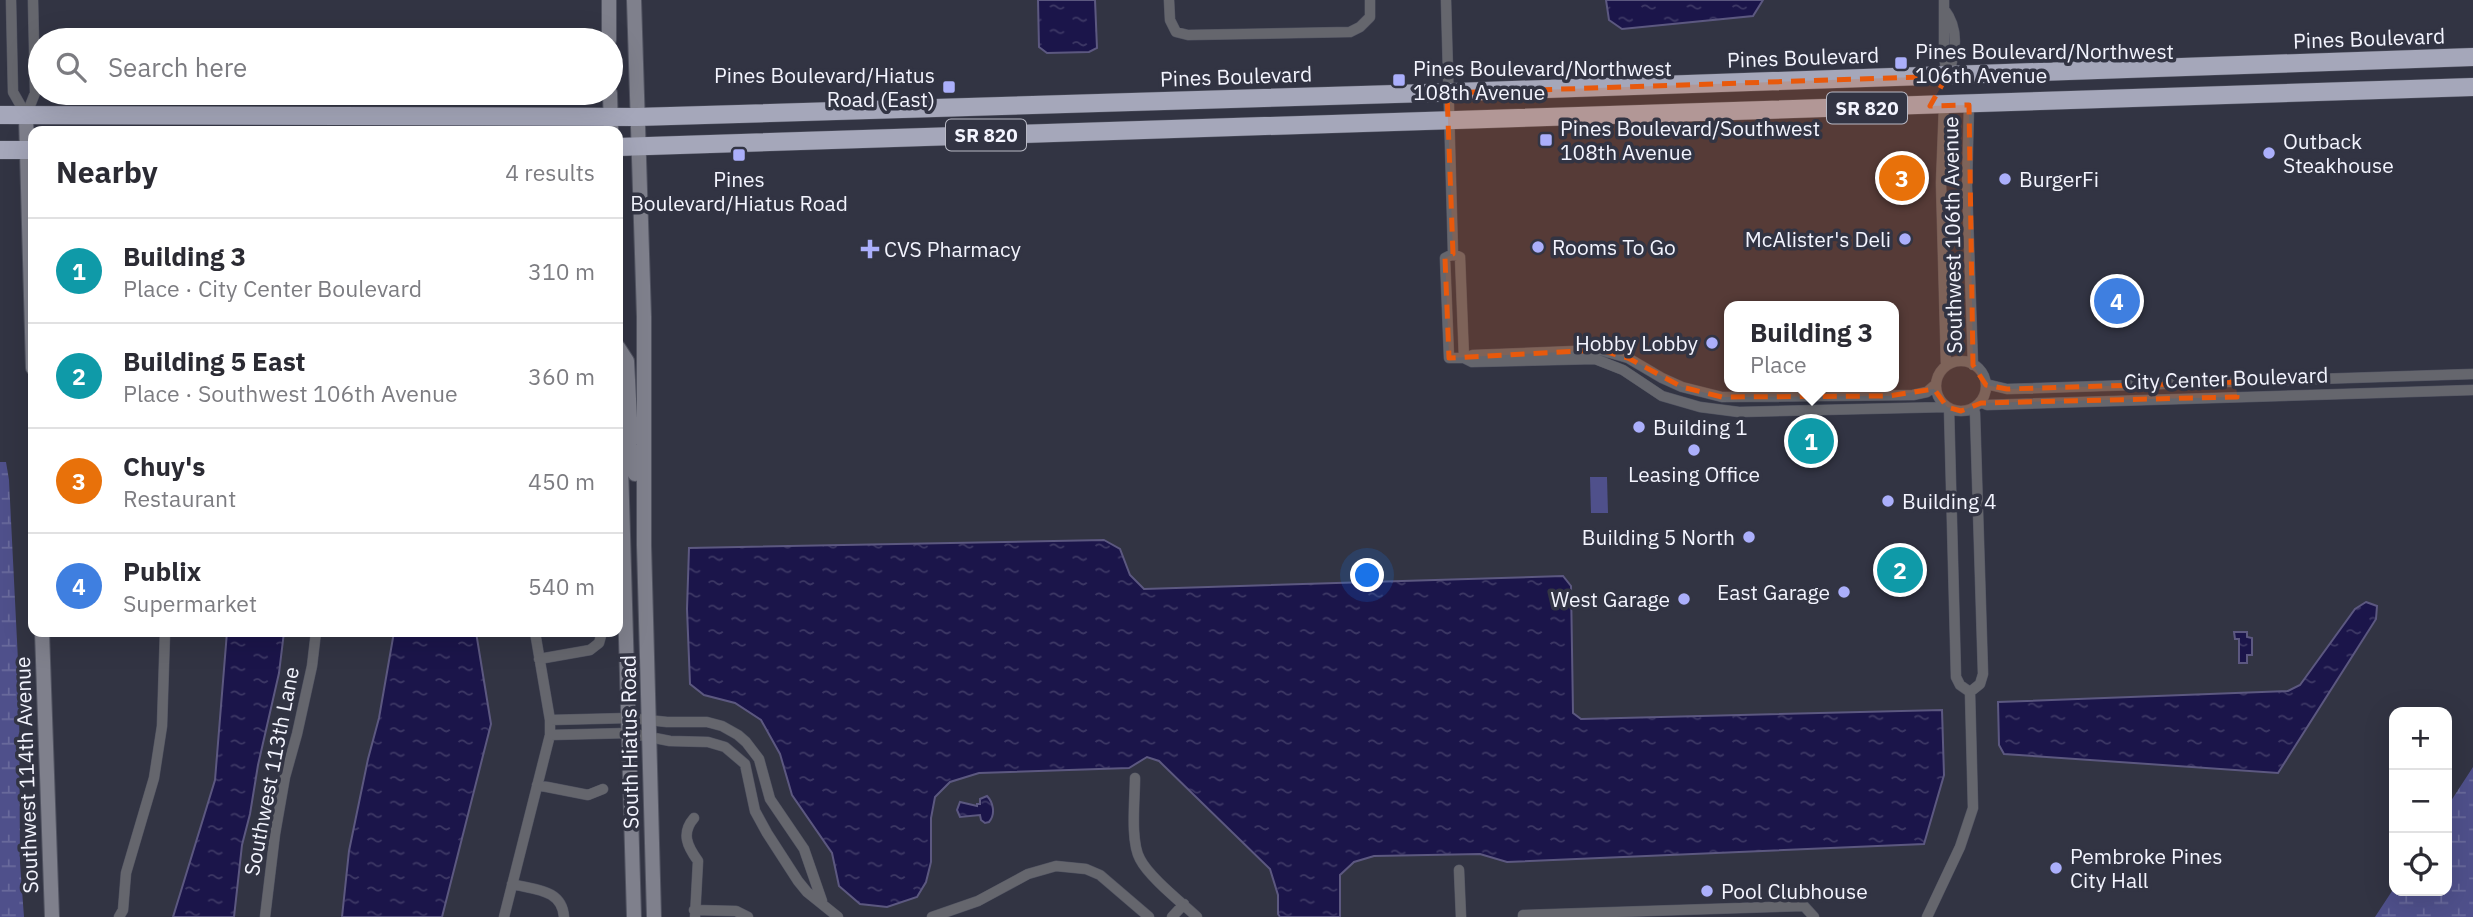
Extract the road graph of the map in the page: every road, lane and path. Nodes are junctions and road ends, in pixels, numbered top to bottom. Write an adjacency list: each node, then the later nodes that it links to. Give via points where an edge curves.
1 (11, 0): 22 (street, via 13,92)
2 (33, 0): 9 (street)
3 (609, 0): 10 (main road)
4 (634, 0): 23 (main road, South Hiatus Road)
5 (1170, 0): 6 (street, via 1170,20 1176,32 1188,35 1350,32 1370,17)
6 (1370, 0)
7 (1446, 0): 15 (street)
8 (1944, 4): 13 (street, via 1952,18 1955,41)
9 (33, 28)
10 (610, 28)
11 (2473, 57): 12 (highway, Pines Boulevard / SR 820)
12 (1994, 75): 13 (highway, Pines Boulevard / SR 820); 19 (highway, via 1972,83)
13 (1947, 76): 15 (highway, Pines Boulevard / SR 820); 20 (highway)
14 (2473, 87): 18 (highway, SR 820)
15 (1447, 93): 23 (highway, Pines Boulevard / SR 820); 24 (street)
16 (30, 105): 22 (street)
17 (610, 105): 25 (main road)
18 (1969, 105): 19 (highway, SR 820); 34 (street, Southwest 106th Avenue)
19 (1944, 106): 20 (highway, SR 820); 35 (street, Southwest 106th Avenue, via 1941,183)
20 (1915, 107): 24 (highway, SR 820)
21 (0, 116): 22 (highway, Pines Boulevard / SR 820)
22 (26, 116): 25 (highway, Pines Boulevard / SR 820); 26 (main road)
23 (637, 117): 25 (highway, Pines Boulevard / SR 820); 28 (main road, South Hiatus Road)
24 (1448, 121): 28 (highway, SR 820); 31 (street)
25 (611, 124)
26 (28, 133)
27 (623, 147): 28 (highway, SR 820)
28 (638, 147): 45 (main road, South Hiatus Road)
29 (0, 150): 30 (highway)
30 (28, 150)
31 (1453, 254): 33 (street, via 1460,257); 33 (street, via 1445,258 1449,359)
32 (623, 355): 45 (main road, via 630,418)
33 (1464, 358): 39 (street, via 1600,350 1628,358 1682,387 1722,397 1913,395); 43 (street, via 1472,362 1595,359 1623,370 1662,396 1720,410)
34 (1973, 365): 35 (street, via 1962,361); 38 (street)
35 (1946, 366): 39 (street)
36 (2473, 374): 37 (street, City Center Boulevard)
37 (2236, 382): 38 (street, City Center Boulevard, via 2007,390); 41 (street)
38 (1986, 384): 42 (street)
39 (1935, 385): 43 (street, via 1936,394)
40 (2473, 390): 41 (street, City Center Boulevard)
41 (2237, 397): 42 (street, City Center Boulevard)
42 (1976, 405): 43 (street, via 1961,411); 54 (street, via 1983,674)
43 (1948, 408): 54 (street, via 1956,677)
44 (623, 440): 46 (main road, via 635,458 636,519)
45 (644, 442): 46 (main road, South Hiatus Road)
46 (644, 545): 56 (main road, South Hiatus Road)
47 (623, 549): 55 (main road, South Hiatus Road)
48 (42, 637): 73 (main road, Southwest 114th Avenue)
49 (165, 637): 74 (street, via 156,765 126,873)
50 (315, 637): 75 (street, Southwest 113th Lane, via 298,734 285,777)
51 (536, 637): 53 (street)
52 (600, 637): 53 (street, via 590,650)
53 (539, 659): 57 (street)
54 (1970, 692): 87 (street, via 1973,808)
55 (629, 718): 56 (street); 57 (street); 58 (main road, South Hiatus Road)
56 (649, 719): 60 (main road, South Hiatus Road); 67 (street, via 714,724 746,742 759,759 770,799 804,849)
57 (550, 720): 59 (street)
58 (629, 733): 59 (street); 60 (street); 78 (main road, South Hiatus Road)
59 (550, 735): 62 (street)
60 (649, 737): 67 (street, via 709,742 736,754 744,764 755,811 767,833 802,886); 79 (main road, South Hiatus Road)
61 (1135, 778): 68 (street, via 1140,859)
62 (537, 785): 63 (street, via 588,795); 66 (street)
63 (603, 789)
64 (694, 818): 70 (street, via 686,835 688,848 698,861)
65 (1459, 870): 85 (street)
66 (512, 884): 76 (street); 77 (street, via 553,895 560,901)
67 (822, 901): 81 (street)
68 (1184, 904): 71 (street); 84 (street)
69 (1708, 913): 72 (street); 86 (street, via 1804,906)
70 (694, 914): 80 (street, via 736,911)
71 (1193, 916)
72 (1523, 916)
73 (52, 917)
74 (120, 917)
75 (265, 917)
76 (504, 917)
77 (564, 917)
78 (634, 917)
79 (654, 917)
80 (748, 917)
81 (838, 917)
82 (932, 917): 83 (street, via 1056,866 1100,875)
83 (1149, 917)
84 (1172, 917)
85 (1461, 917)
86 (1814, 917)
87 (1927, 917)

